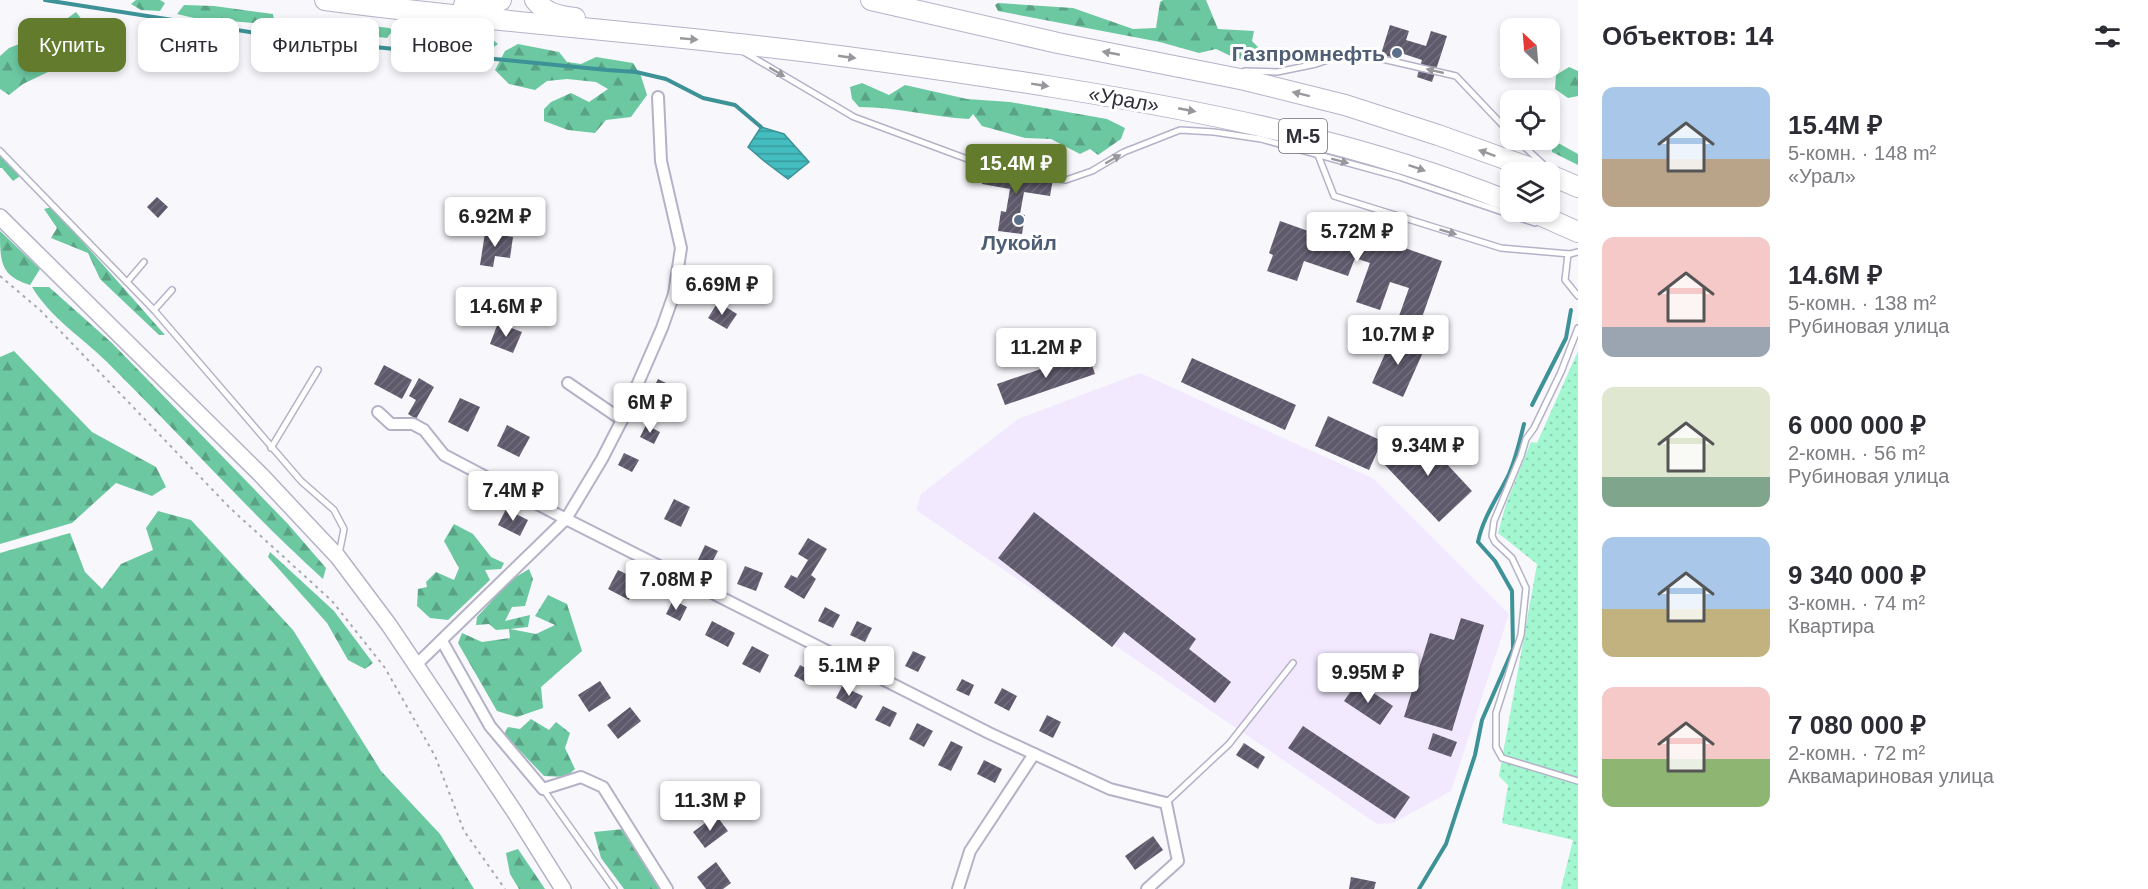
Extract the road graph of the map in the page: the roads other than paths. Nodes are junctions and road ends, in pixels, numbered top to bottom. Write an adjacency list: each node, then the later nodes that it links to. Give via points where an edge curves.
1 (325, 0): 5 (highway, М-5)
2 (501, 0): 5 (highway, via 480,6 401,1)
3 (535, 0): 6 (highway, via 544,10 561,16 616,24)
4 (871, 0): 8 (highway, «Урал» / М-5, one-way to 4, via 1058,44)
5 (354, 4): 6 (highway, М-5)
6 (663, 37): 7 (highway, М-5, one-way to 7)
7 (727, 42): 15 (lane, one-way to 15, via 854,117 997,170 1066,180 1180,130 1261,140); 20 (highway, «Урал» / М-5, one-way to 20, via 945,70 1232,119 1400,162)
8 (1192, 69): 9 (lane); 16 (highway, «Урал» / М-5, one-way to 8, via 1345,105)
9 (1232, 70)
10 (1242, 71): 12 (lane, one-way to 10, via 1456,76 1352,52 1277,72)
11 (658, 97): 37 (street, via 661,161 681,248 674,294)
12 (1500, 122)
13 (0, 150): 29 (lane)
14 (1526, 150): 17 (lane)
15 (1318, 155): 21 (lane, one-way to 21); 27 (lane, one-way to 27, via 1334,196 1501,248)
16 (1514, 162)
17 (1538, 162)
18 (1560, 179): 19 (highway, «Урал» / М-5)
19 (1578, 187)
20 (1500, 198)
21 (1500, 207)
22 (0, 217): 40 (main road, via 261,475)
23 (1546, 222): 24 (highway)
24 (1569, 232): 25 (lane)
25 (1578, 237)
26 (1578, 252): 27 (lane)
27 (1568, 254): 31 (lane, via 1565,280)
28 (144, 262): 29 (lane)
29 (127, 282): 32 (lane)
30 (172, 290): 32 (lane)
31 (1578, 296)
32 (154, 310): 38 (lane)
33 (1578, 328): 45 (lane, via 1561,372 1526,439 1494,521 1492,536 1512,558 1526,588 1521,635 1496,713 1496,747 1502,758)
34 (318, 370): 38 (lane)
35 (568, 384): 37 (street)
36 (378, 412): 39 (street, via 391,424 413,424 424,430 444,454)
37 (622, 420): 39 (street)
38 (271, 448): 40 (lane, via 334,510 344,529)
39 (566, 519): 41 (street); 44 (street)
40 (338, 557): 43 (main road)
41 (442, 641): 43 (street); 46 (street, via 490,726)
42 (1293, 663): 47 (lane, via 1229,744)
43 (416, 665): 48 (main road)
44 (1034, 754): 47 (street, via 1110,789); 51 (street, via 970,851)
45 (1578, 781)
46 (543, 789): 49 (lane); 50 (street, via 581,777 603,787)
47 (1166, 803): 52 (street, via 1178,861)
48 (563, 889)
49 (614, 889)
50 (667, 889)
51 (958, 889)
52 (1147, 889)

